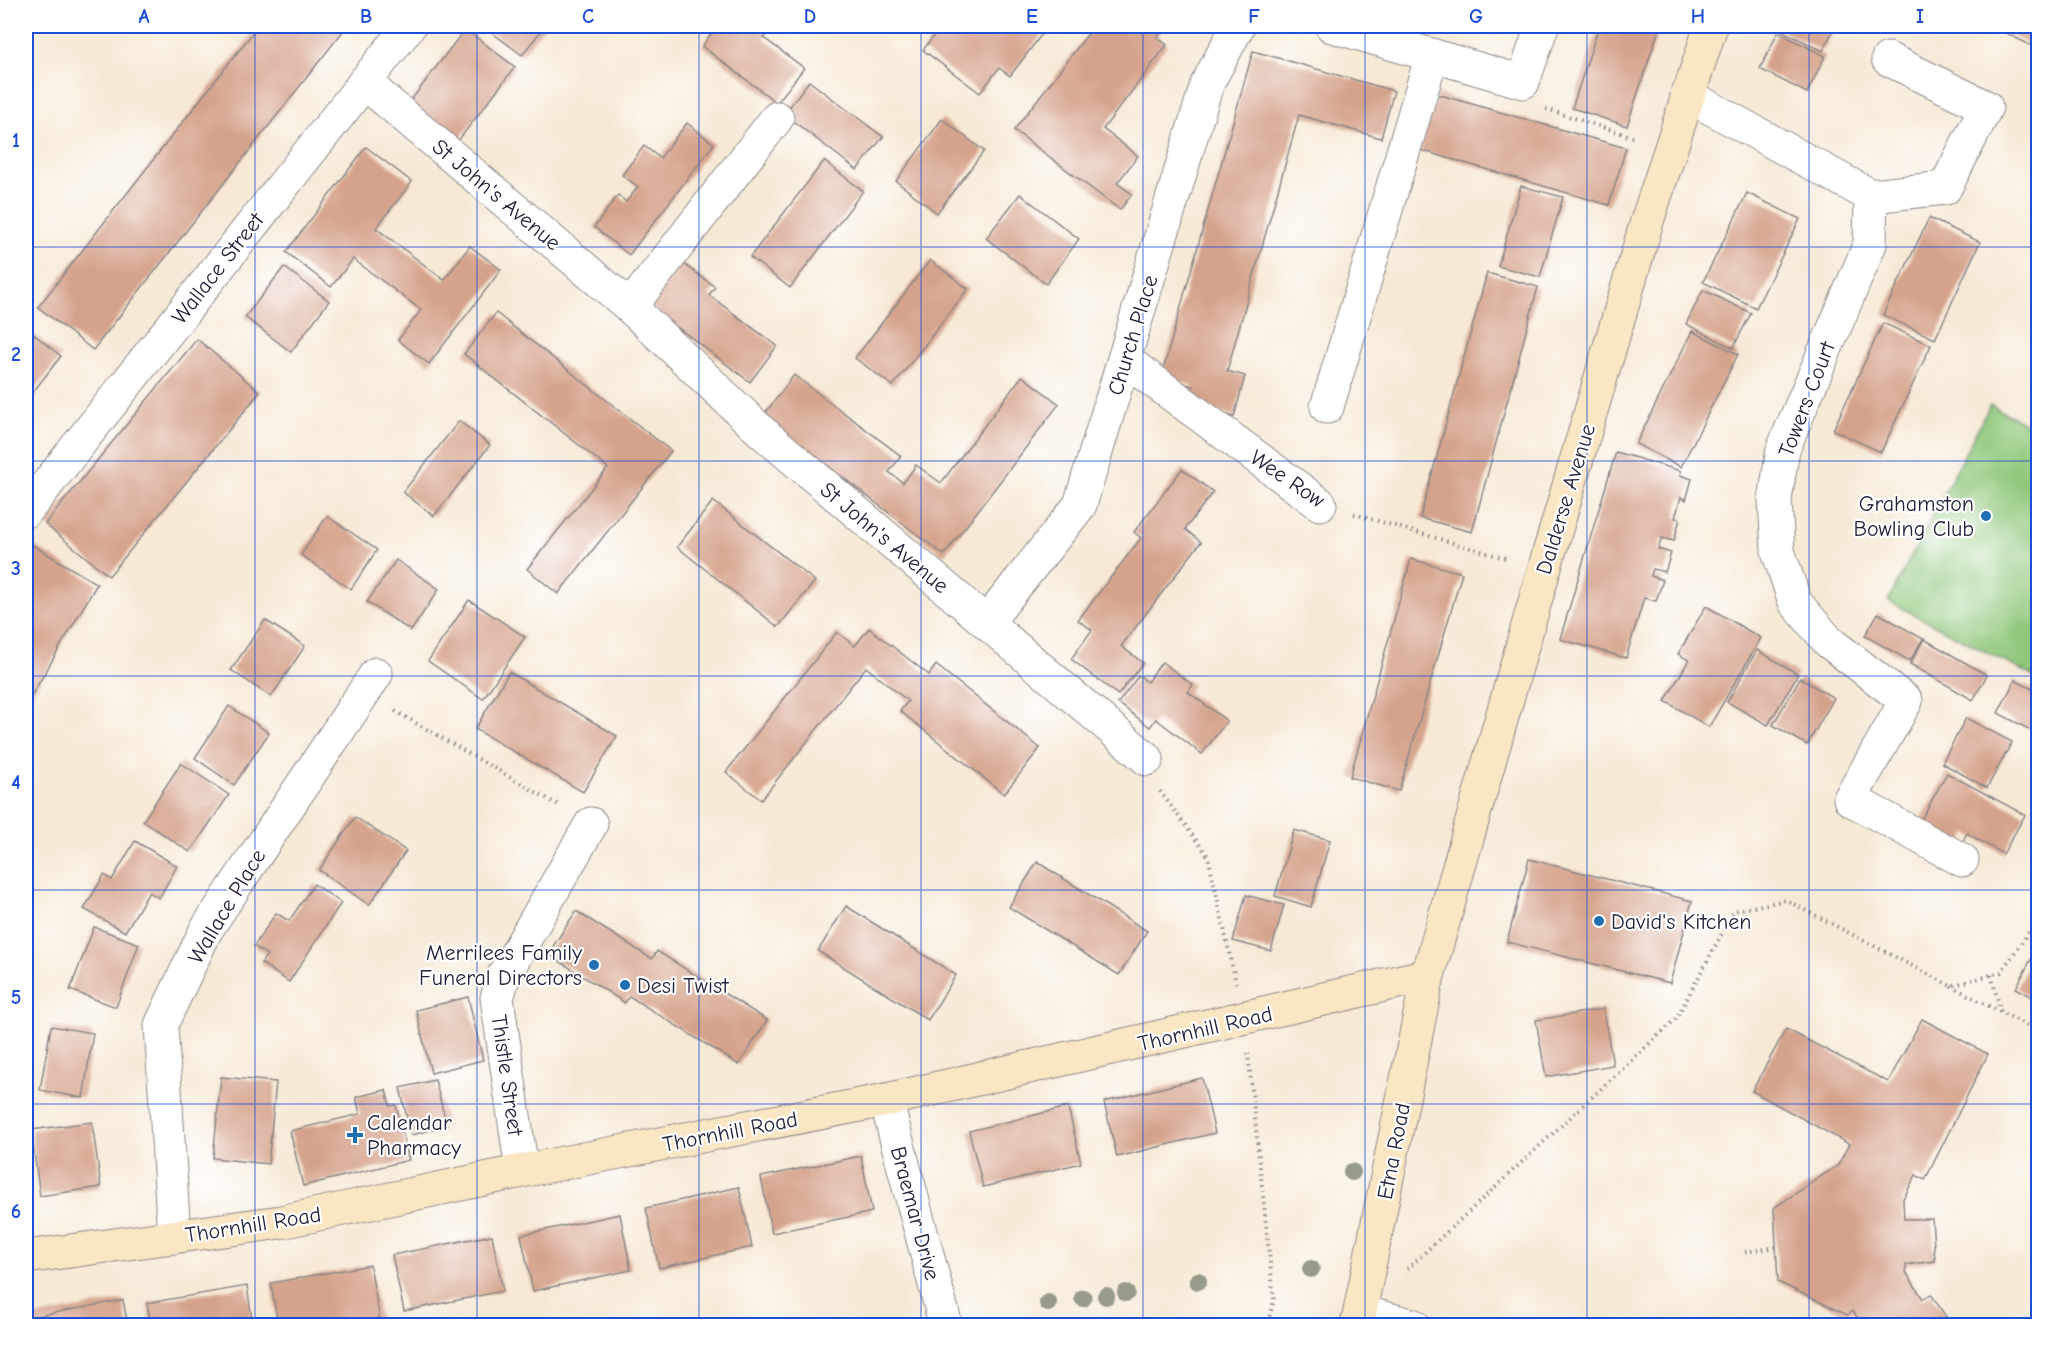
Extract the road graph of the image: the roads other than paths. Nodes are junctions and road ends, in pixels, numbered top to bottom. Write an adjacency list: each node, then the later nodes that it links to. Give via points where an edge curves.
1 (409, 26): 8 (street, Wallace Street)
2 (1238, 26): 13 (street, Church Place, via 1207,84)
3 (1332, 26): 6 (street)
4 (1542, 26): 6 (street, via 1523,82)
5 (1711, 26): 9 (street, Dalderse Avenue)
6 (1432, 55): 14 (street)
7 (1888, 59): 11 (street, via 1986,107 1945,188)
8 (364, 81): 12 (street, St John's Avenue); 16 (street, Wallace Street)
9 (1688, 95): 11 (street); 22 (street, Dalderse Avenue, via 1544,570)
10 (777, 118): 12 (street)
11 (1871, 196): 21 (street, Towers Court, via 1870,244 1783,449 1775,500 1778,551 1795,602 1829,642 1906,701 1850,799)
12 (630, 307): 17 (street, St John's Avenue, via 762,432)
13 (1125, 360): 15 (street, Wee Row); 17 (street, Church Place, via 1080,505)
14 (1327, 407)
15 (1320, 504)
16 (26, 512)
17 (987, 622): 19 (street, St John's Avenue)
18 (369, 684): 25 (street, Wallace Place, via 206,930 161,1025)
19 (1147, 759)
20 (591, 824): 24 (street, Thistle Street, via 504,975 497,998)
21 (1962, 860)
22 (1428, 975): 23 (street, Thornhill Road); 27 (street, Etna Road)
23 (886, 1100): 24 (street, Thornhill Road); 28 (street, Braemar Drive)
24 (522, 1171): 25 (street, Thornhill Road, via 280,1222)
25 (174, 1237): 26 (street, Thornhill Road)
26 (26, 1257)
27 (1359, 1319): 29 (street)
28 (946, 1326)
29 (1414, 1326)

